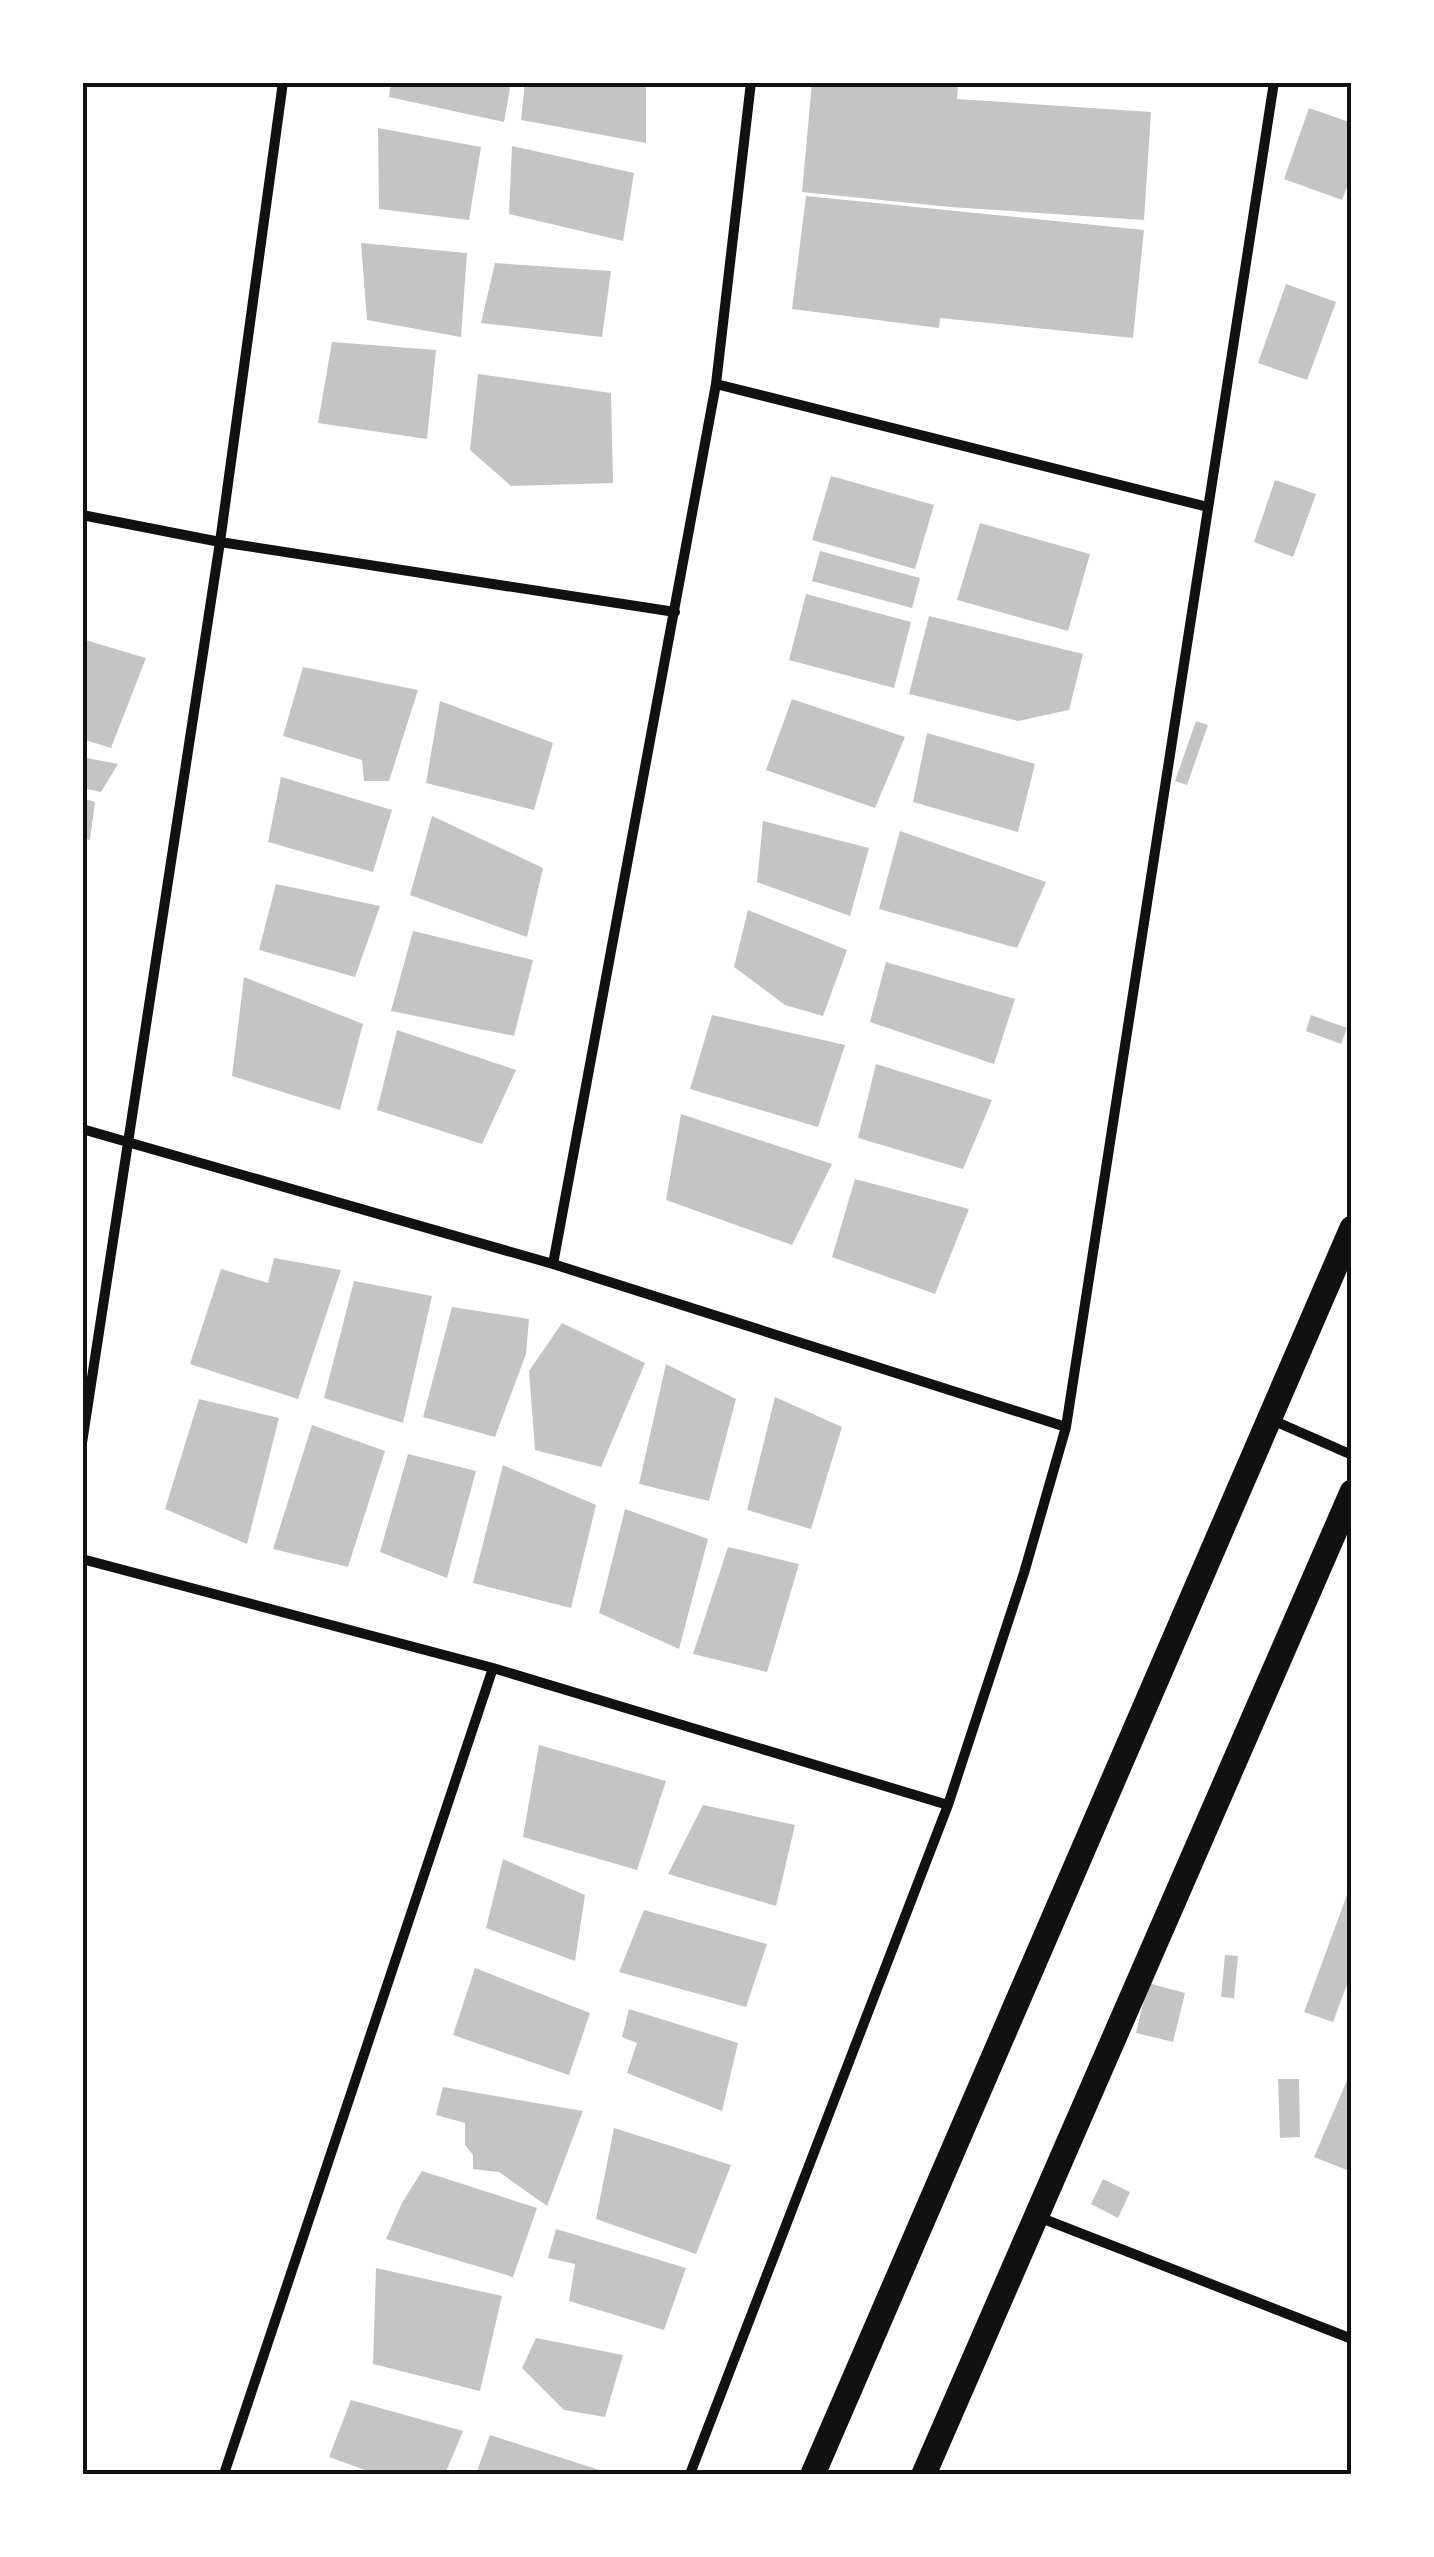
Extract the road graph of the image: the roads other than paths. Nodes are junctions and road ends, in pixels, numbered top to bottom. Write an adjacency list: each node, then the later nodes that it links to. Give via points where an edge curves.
1 (283, 82): 7 (street)
2 (751, 82): 4 (street)
3 (1274, 82): 5 (street)
4 (716, 384): 5 (street); 8 (street)
5 (1208, 507): 14 (street)
6 (82, 515): 7 (street)
7 (220, 542): 8 (street); 10 (street)
8 (675, 612): 12 (street)
9 (82, 1129): 10 (street)
10 (127, 1143): 12 (street); 15 (street)
11 (1352, 1228): 13 (main road)
12 (553, 1264): 14 (street)
13 (1270, 1419): 16 (street); 25 (main road)
14 (1066, 1427): 20 (street)
15 (82, 1444)
16 (1352, 1455)
17 (1352, 1492): 21 (main road)
18 (82, 1559): 19 (street)
19 (494, 1668): 20 (street); 23 (street)
20 (948, 1805): 24 (street)
21 (1035, 2216): 22 (street); 26 (main road)
22 (1352, 2339)
23 (224, 2474)
24 (690, 2474)
25 (812, 2474)
26 (924, 2474)

